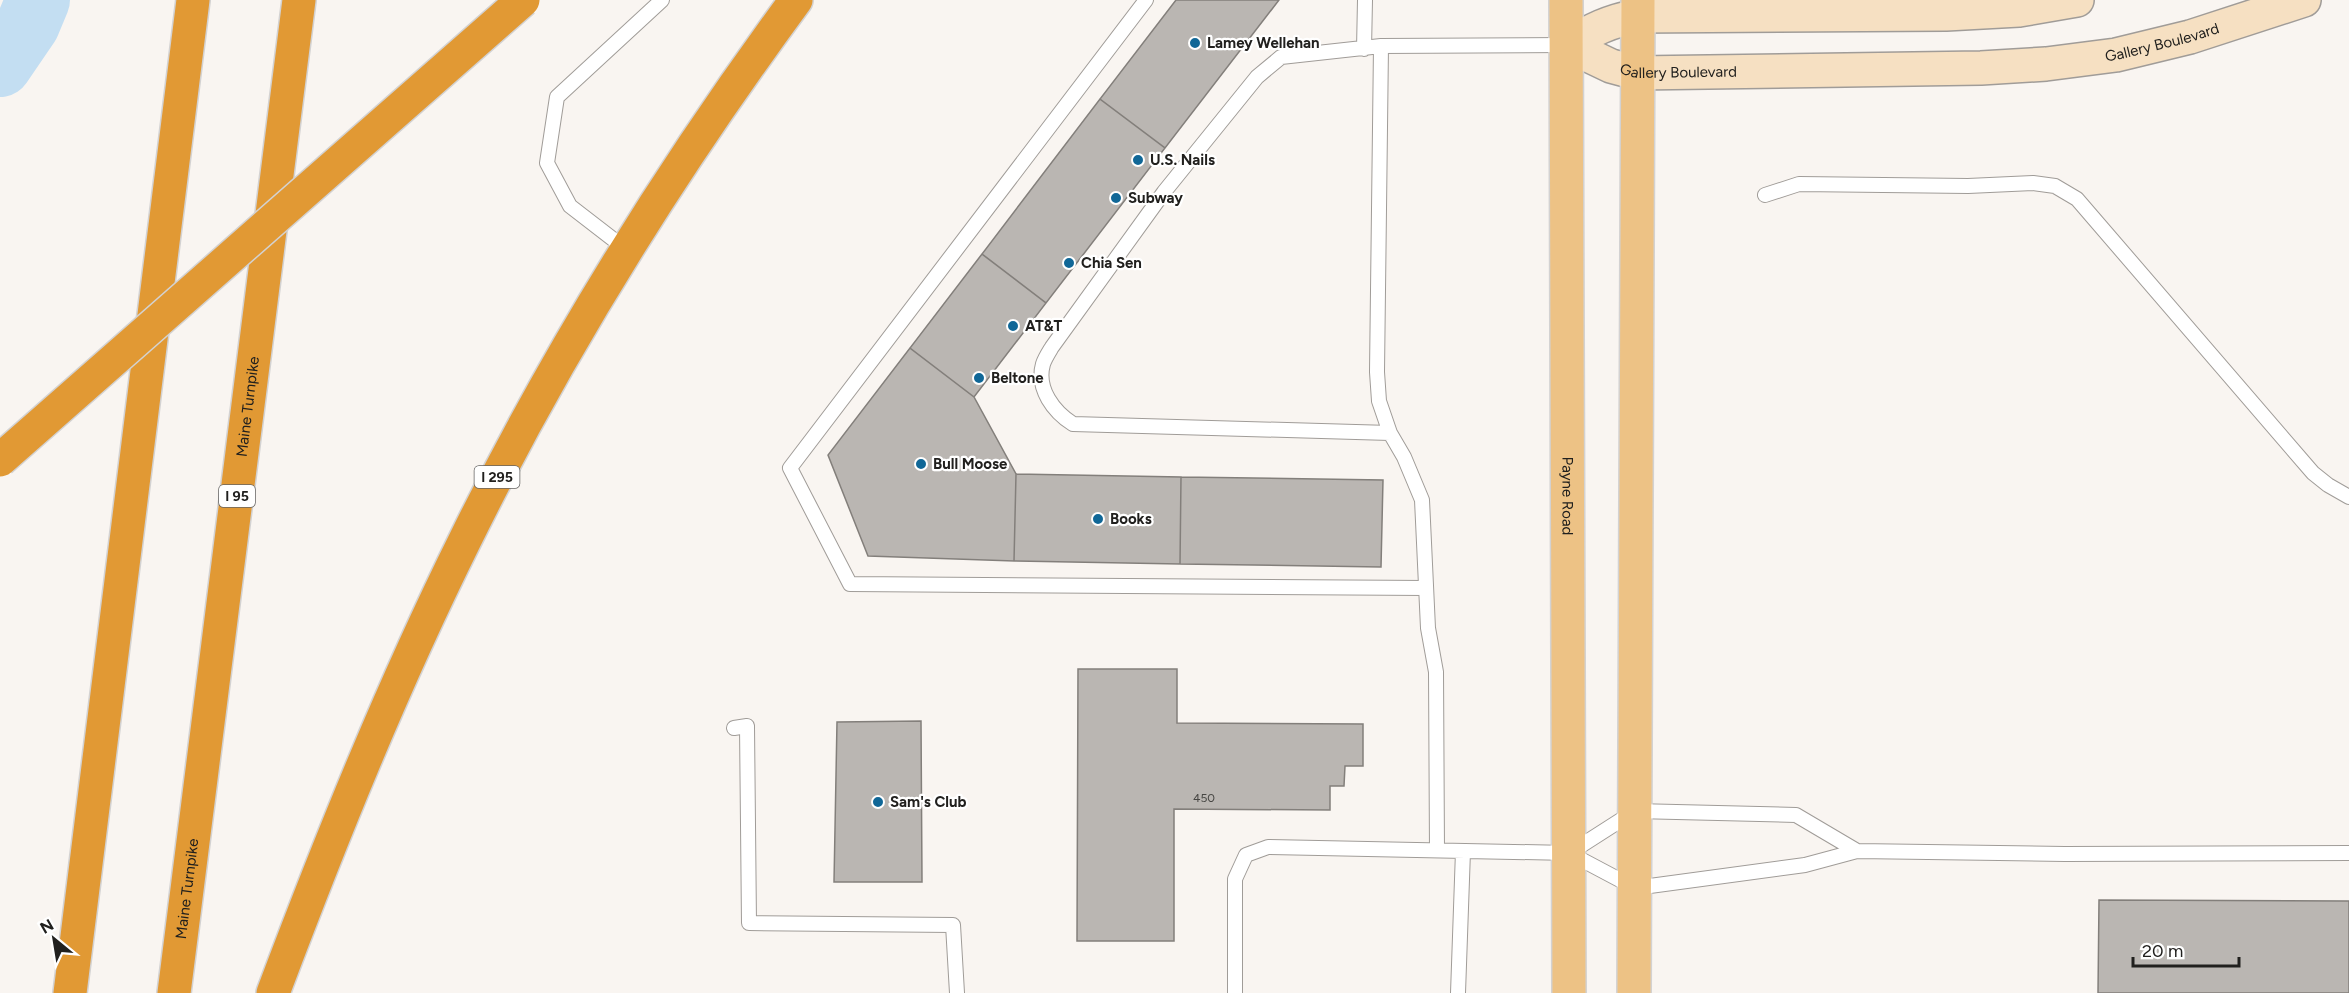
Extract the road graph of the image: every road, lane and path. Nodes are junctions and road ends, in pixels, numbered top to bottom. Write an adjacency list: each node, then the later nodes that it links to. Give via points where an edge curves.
1 (193, 0): 30 (highway)
2 (299, 0): 31 (highway, Maine Turnpike / I 95)
3 (523, 0): 19 (highway, bridge)
4 (662, 0): 17 (lane, via 557,97 547,163 570,206)
5 (796, 0): 17 (highway, I 295, via 719,108)
6 (1146, 0): 21 (lane, via 790,468 850,584)
7 (1365, 0): 14 (lane)
8 (1566, 0): 12 (main road, Payne Road)
9 (2077, 0): 11 (street, via 2019,10 1946,14)
10 (2304, 0): 15 (street, Gallery Boulevard, via 2190,37 2116,55 2046,64)
11 (1638, 8): 12 (street); 15 (main road)
12 (1567, 45): 13 (lane); 15 (street, Gallery Boulevard, via 1611,66); 27 (main road, Payne Road)
13 (1381, 46): 14 (lane); 18 (lane, via 1377,372 1379,401)
14 (1364, 49): 18 (lane, via 1281,57 1257,77 1164,192 1052,347 1043,365 1042,380 1048,401 1059,416 1073,424)
15 (1637, 73): 23 (main road)
16 (1765, 195): 20 (lane, via 1799,184 2033,183 2064,189 2077,198 2313,473)
17 (628, 250): 32 (highway, I 295, via 521,431 464,540 369,748)
18 (1390, 433): 21 (lane, via 1422,500)
19 (0, 460)
20 (2349, 497)
21 (1426, 588): 24 (lane, via 1436,672)
22 (734, 728): 33 (lane, via 747,726 749,923 953,925)
23 (1635, 810): 26 (lane, via 1796,815); 27 (lane); 29 (main road)
24 (1437, 850): 25 (lane); 34 (lane, via 1268,847 1246,855 1235,879)
25 (1463, 851): 27 (lane); 35 (lane)
26 (1857, 851): 28 (lane); 29 (lane, via 1805,865)
27 (1569, 853): 29 (lane); 36 (main road, Payne Road)
28 (2349, 853)
29 (1635, 888): 37 (main road)
30 (70, 993)
31 (174, 993)
32 (273, 993)
33 (957, 993)
34 (1235, 993)
35 (1458, 993)
36 (1569, 993)
37 (1634, 993)

